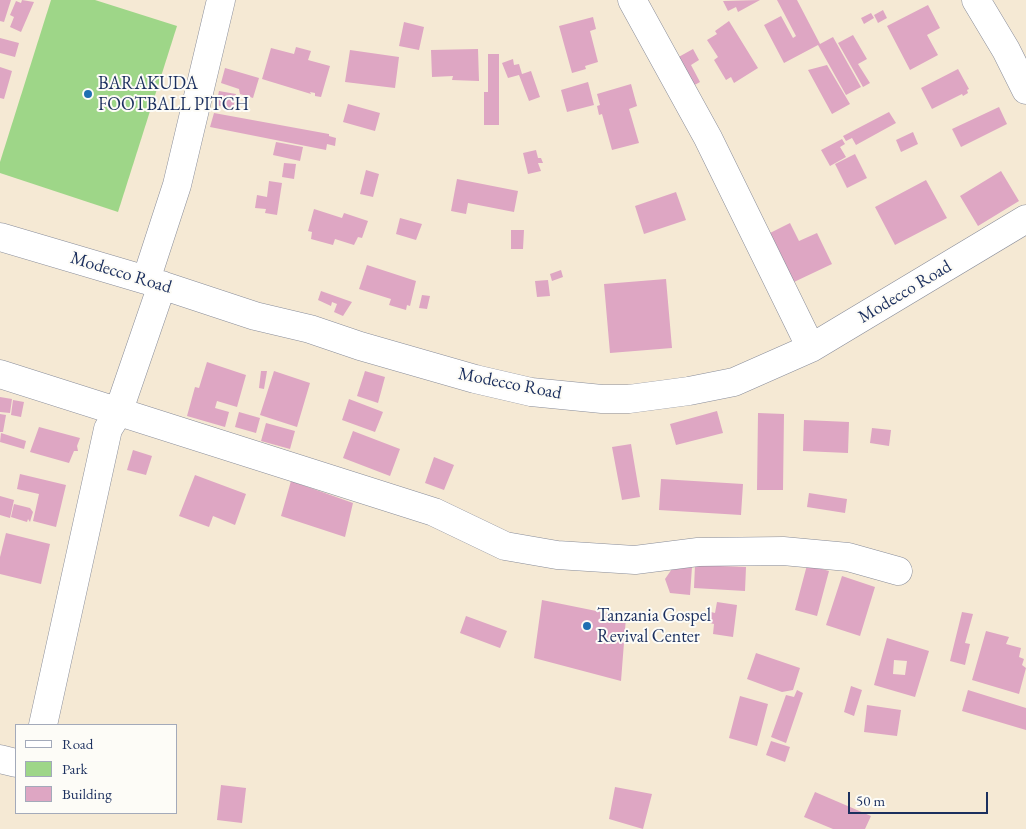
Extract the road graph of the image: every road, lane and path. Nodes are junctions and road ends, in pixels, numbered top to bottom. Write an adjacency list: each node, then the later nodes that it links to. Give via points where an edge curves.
1 (221, 0): 7 (street)
2 (632, 0): 8 (street, via 708,138)
3 (976, 0): 4 (street)
4 (1026, 90)
5 (1026, 219): 8 (street, Modecco Road)
6 (0, 237): 7 (street, Modecco Road)
7 (154, 282): 8 (street, Modecco Road, via 254,316 310,329 419,364 505,387 564,395 629,399 716,386 734,382); 10 (street)
8 (811, 348)
9 (0, 374): 10 (street)
10 (118, 413): 11 (street, via 434,512 505,546 557,556 635,560 698,552 783,551 848,557); 12 (street, via 108,429)
11 (898, 571)
12 (43, 724)
13 (0, 759): 14 (street)
14 (15, 763)

